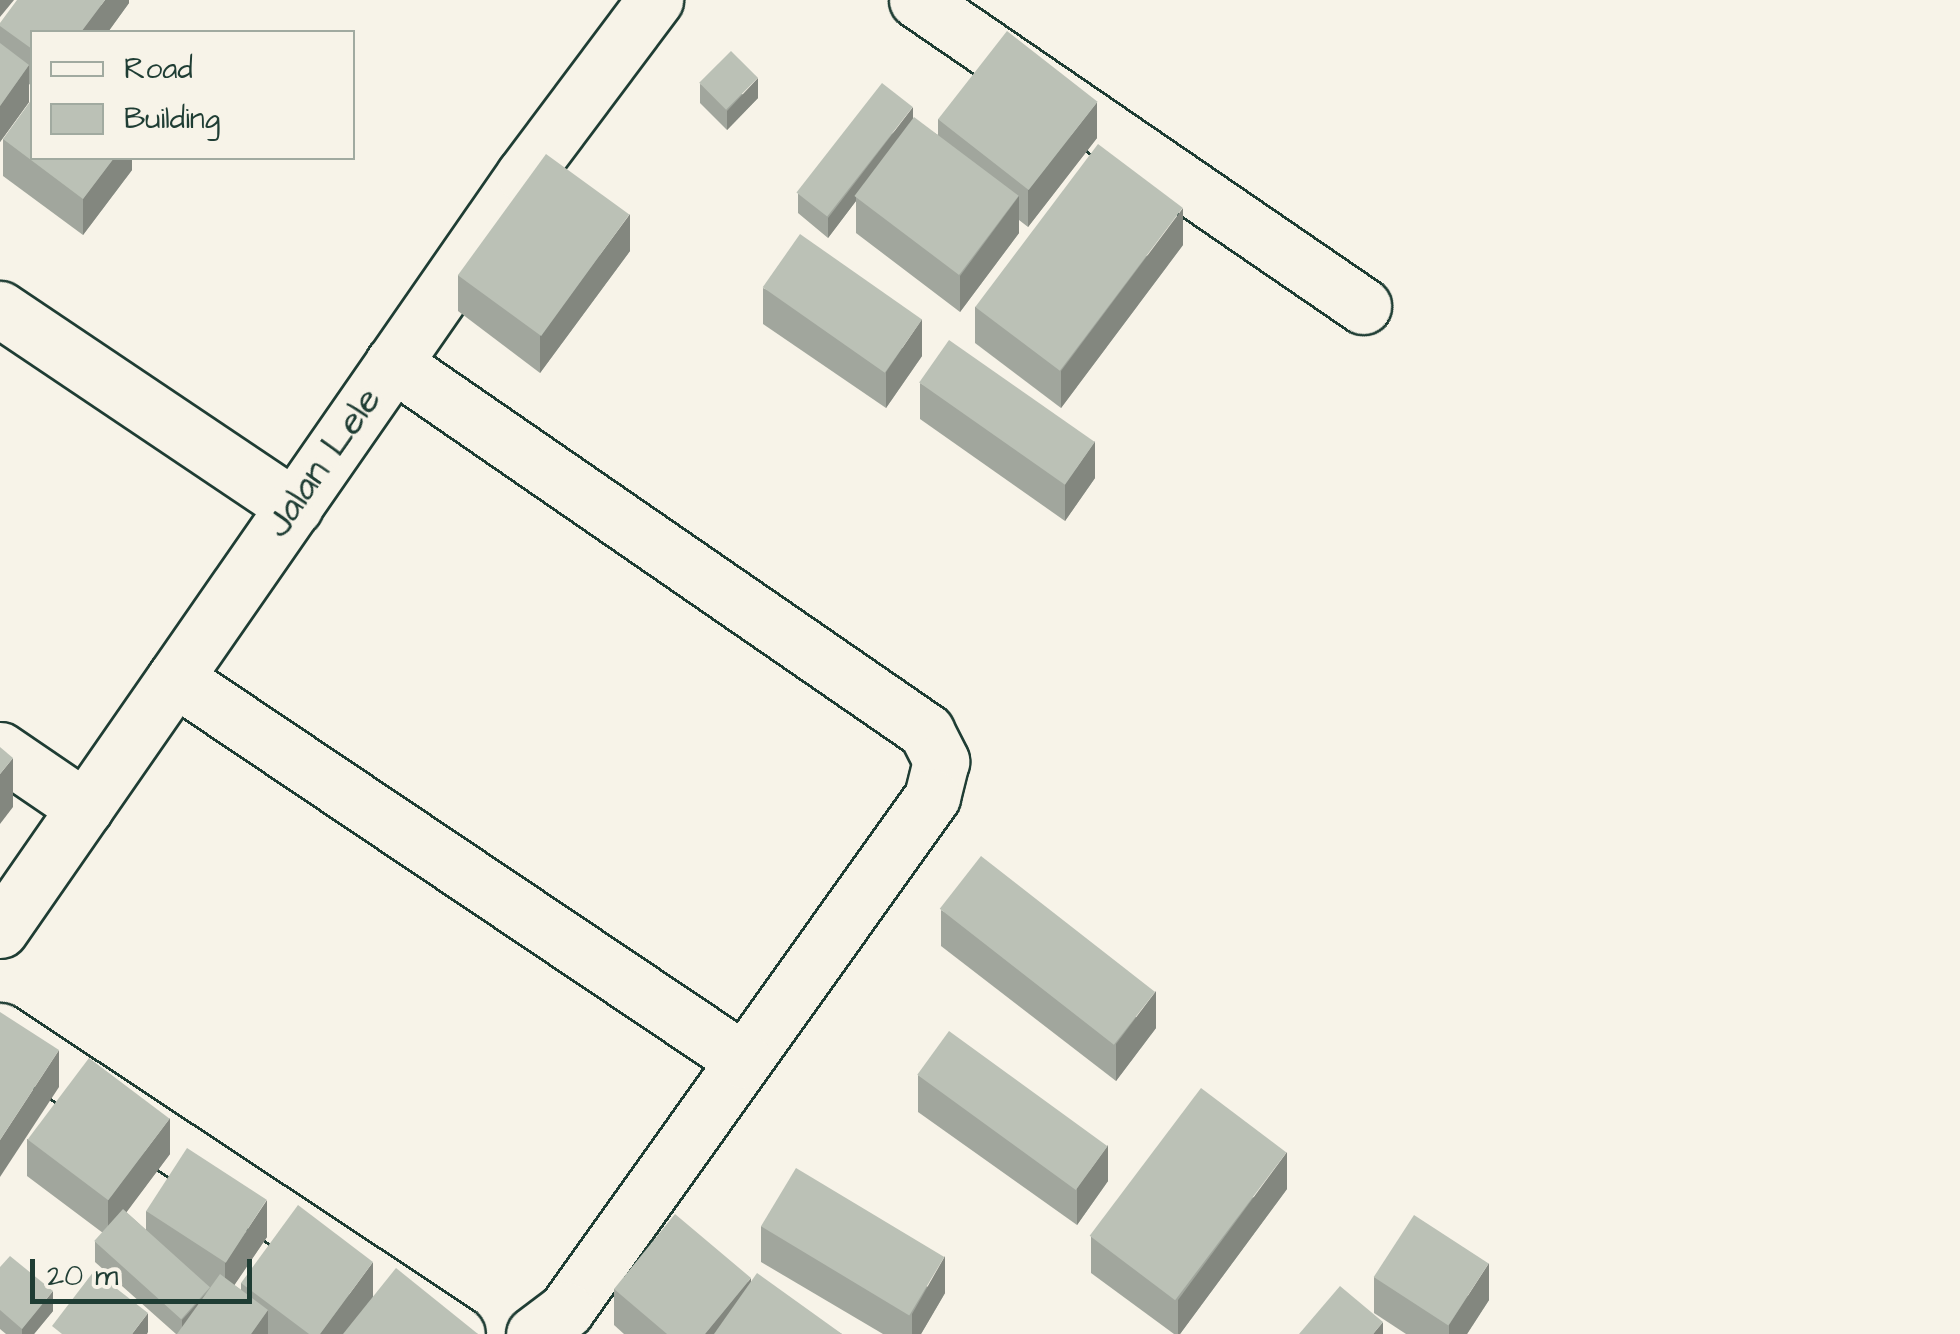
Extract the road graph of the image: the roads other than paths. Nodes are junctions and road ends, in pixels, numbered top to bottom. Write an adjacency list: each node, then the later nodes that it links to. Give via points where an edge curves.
1 (655, 0): 5 (street, Jalan Lele)
2 (918, 0): 3 (street)
3 (1362, 306)
4 (0, 309): 6 (street)
5 (394, 363): 6 (street, Jalan Lele); 12 (street, via 926,730 941,762 932,797)
6 (294, 507): 7 (street, Jalan Lele)
7 (175, 678): 9 (street, Jalan Lele); 12 (street)
8 (0, 750): 9 (street)
9 (85, 808): 10 (street, Jalan Lele)
10 (0, 930)
11 (0, 1031): 13 (street)
12 (744, 1060): 14 (street, via 566,1310)
13 (457, 1334)
14 (534, 1334)

